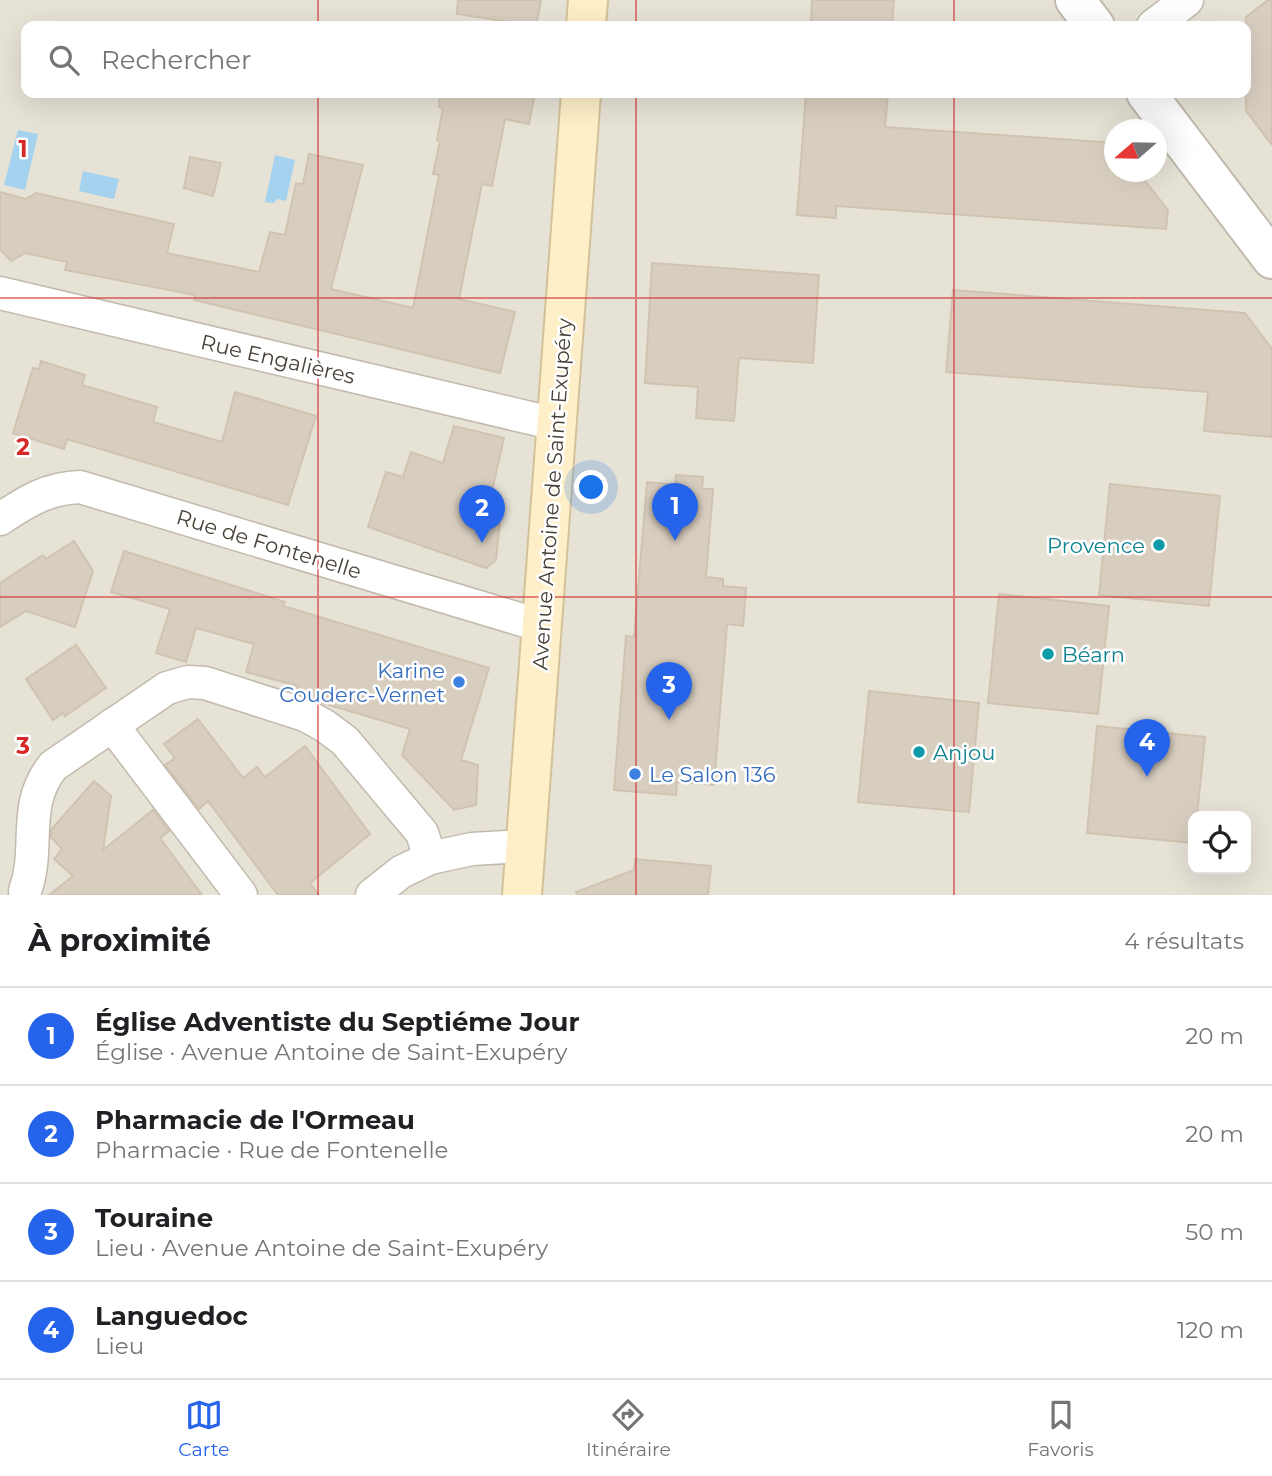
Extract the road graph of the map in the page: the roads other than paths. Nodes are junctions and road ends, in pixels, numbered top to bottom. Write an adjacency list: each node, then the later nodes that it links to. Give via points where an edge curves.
1 (588, 0): 4 (main road)
2 (1075, 0): 5 (street)
3 (1187, 0): 6 (street)
4 (586, 21)
5 (1091, 21)
6 (1160, 21)
7 (581, 98): 11 (main road, Avenue Antoine de Saint-Exupéry)
8 (1150, 98): 9 (street)
9 (1272, 259)
10 (0, 293): 11 (street, Rue Engalières)
11 (556, 424): 13 (main road, Avenue Antoine de Saint-Exupéry)
12 (0, 519): 13 (street, Rue de Fontenelle, via 36,496 80,487)
13 (542, 626): 15 (main road, Avenue Antoine de Saint-Exupéry)
14 (113, 725): 16 (street, via 167,688 188,682 205,683 305,715 345,741 422,833); 17 (street, via 53,766 42,780 32,825 33,868); 18 (street)
15 (525, 846): 16 (street, via 472,849); 20 (main road, Avenue Antoine de Saint-Exupéry)
16 (429, 858): 19 (street, via 401,872)
17 (24, 894)
18 (241, 895)
19 (372, 895)
20 (522, 895)

